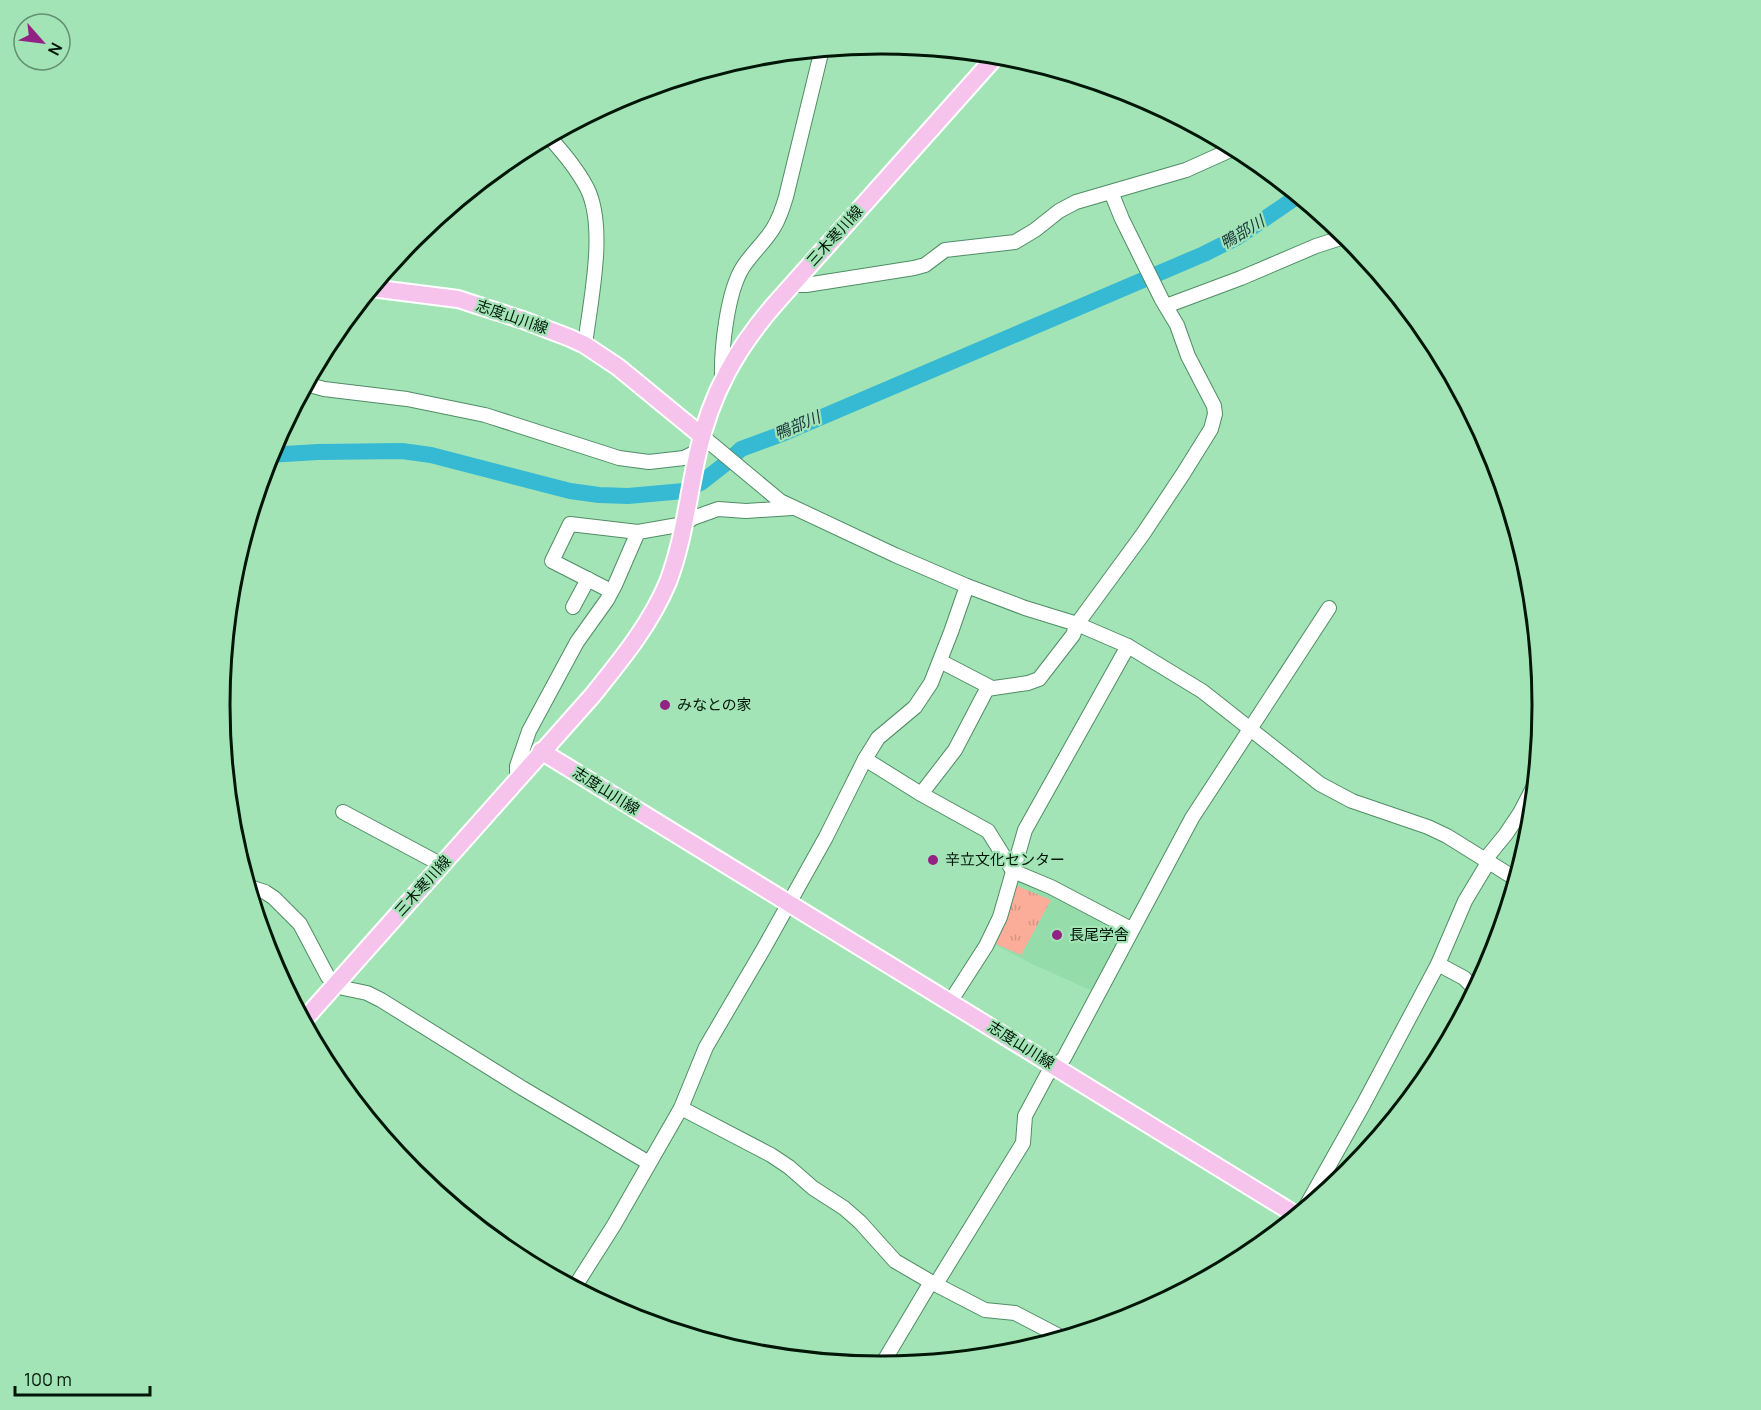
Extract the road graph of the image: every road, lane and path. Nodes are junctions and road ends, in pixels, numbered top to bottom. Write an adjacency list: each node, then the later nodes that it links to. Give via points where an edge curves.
1 (820, 57): 11 (street, via 780,214 742,269 731,300)
2 (989, 64): 7 (main road, 三木寒川線)
3 (553, 142): 10 (street, via 588,189 594,209 596,255)
4 (1224, 153): 5 (street, via 1186,170)
5 (1111, 192): 7 (street, via 1076,202 1015,242 945,250 914,268 806,285); 9 (street)
6 (1335, 240): 9 (street, via 1241,278)
7 (793, 283): 11 (main road, 三木寒川線, via 752,331)
8 (380, 289): 10 (main road, 志度山川線, via 458,299)
9 (1164, 303): 22 (street, via 1214,406 1215,419 1143,534)
10 (585, 345): 13 (main road, 志度山川線, via 618,367)
11 (722, 380): 13 (main road, 三木寒川線)
12 (313, 386): 13 (street, via 476,413 619,458 649,462 684,458)
13 (699, 447): 14 (street, via 717,447 755,482); 15 (main road)
14 (793, 508): 15 (street, via 718,509); 18 (street)
15 (685, 521): 16 (street); 27 (main road, via 668,582 643,630 592,696)
16 (638, 532): 17 (street, via 570,524 552,561); 29 (street, via 615,585 529,731 517,766)
17 (588, 579): 19 (street); 20 (street)
18 (967, 585): 22 (street, via 1025,609); 24 (street)
19 (605, 588)
20 (573, 607)
21 (1329, 608): 26 (street)
22 (1077, 624): 23 (street); 25 (street, via 1039,679)
23 (1128, 646): 26 (street, via 1202,691); 35 (street, via 1025,830)
24 (940, 661): 25 (street); 28 (street, via 915,707 878,738)
25 (992, 688): 30 (street, via 987,689 955,750)
26 (1251, 729): 33 (street, via 1320,784 1352,801 1428,827); 39 (street, via 1192,818)
27 (541, 751): 29 (main road, 三木寒川線); 38 (main road, 志度山川線)
28 (865, 759): 30 (street); 38 (street)
29 (517, 779): 34 (main road, 三木寒川線)
30 (921, 794): 35 (street, via 988,831)
31 (1523, 807): 33 (street)
32 (344, 812): 34 (street)
33 (1486, 861): 36 (street); 40 (street)
34 (442, 865): 41 (main road, 三木寒川線)
35 (1013, 871): 39 (street); 43 (street, via 1000,917)
36 (1509, 875)
37 (257, 889): 41 (street, via 274,898 300,924 328,977)
38 (789, 903): 43 (main road, 志度山川線); 46 (street, via 706,1047)
39 (1131, 929): 45 (street, via 1064,1058)
40 (1438, 964): 42 (street); 48 (street)
41 (338, 981): 44 (main road, 三木寒川線); 47 (street, via 343,988 381,1000)
42 (1469, 983)
43 (950, 1002): 45 (main road, 志度山川線)
44 (309, 1015)
45 (1055, 1066): 49 (main road, 志度山川線); 51 (street, via 1025,1116 1023,1143)
46 (681, 1108): 47 (street); 51 (street, via 789,1167 860,1222 895,1261)
47 (649, 1163): 50 (street)
48 (1316, 1188)
49 (1289, 1211)
50 (578, 1281)
51 (933, 1283): 52 (street, via 985,1310 1015,1313); 53 (street)
52 (1053, 1333)
53 (887, 1356)

